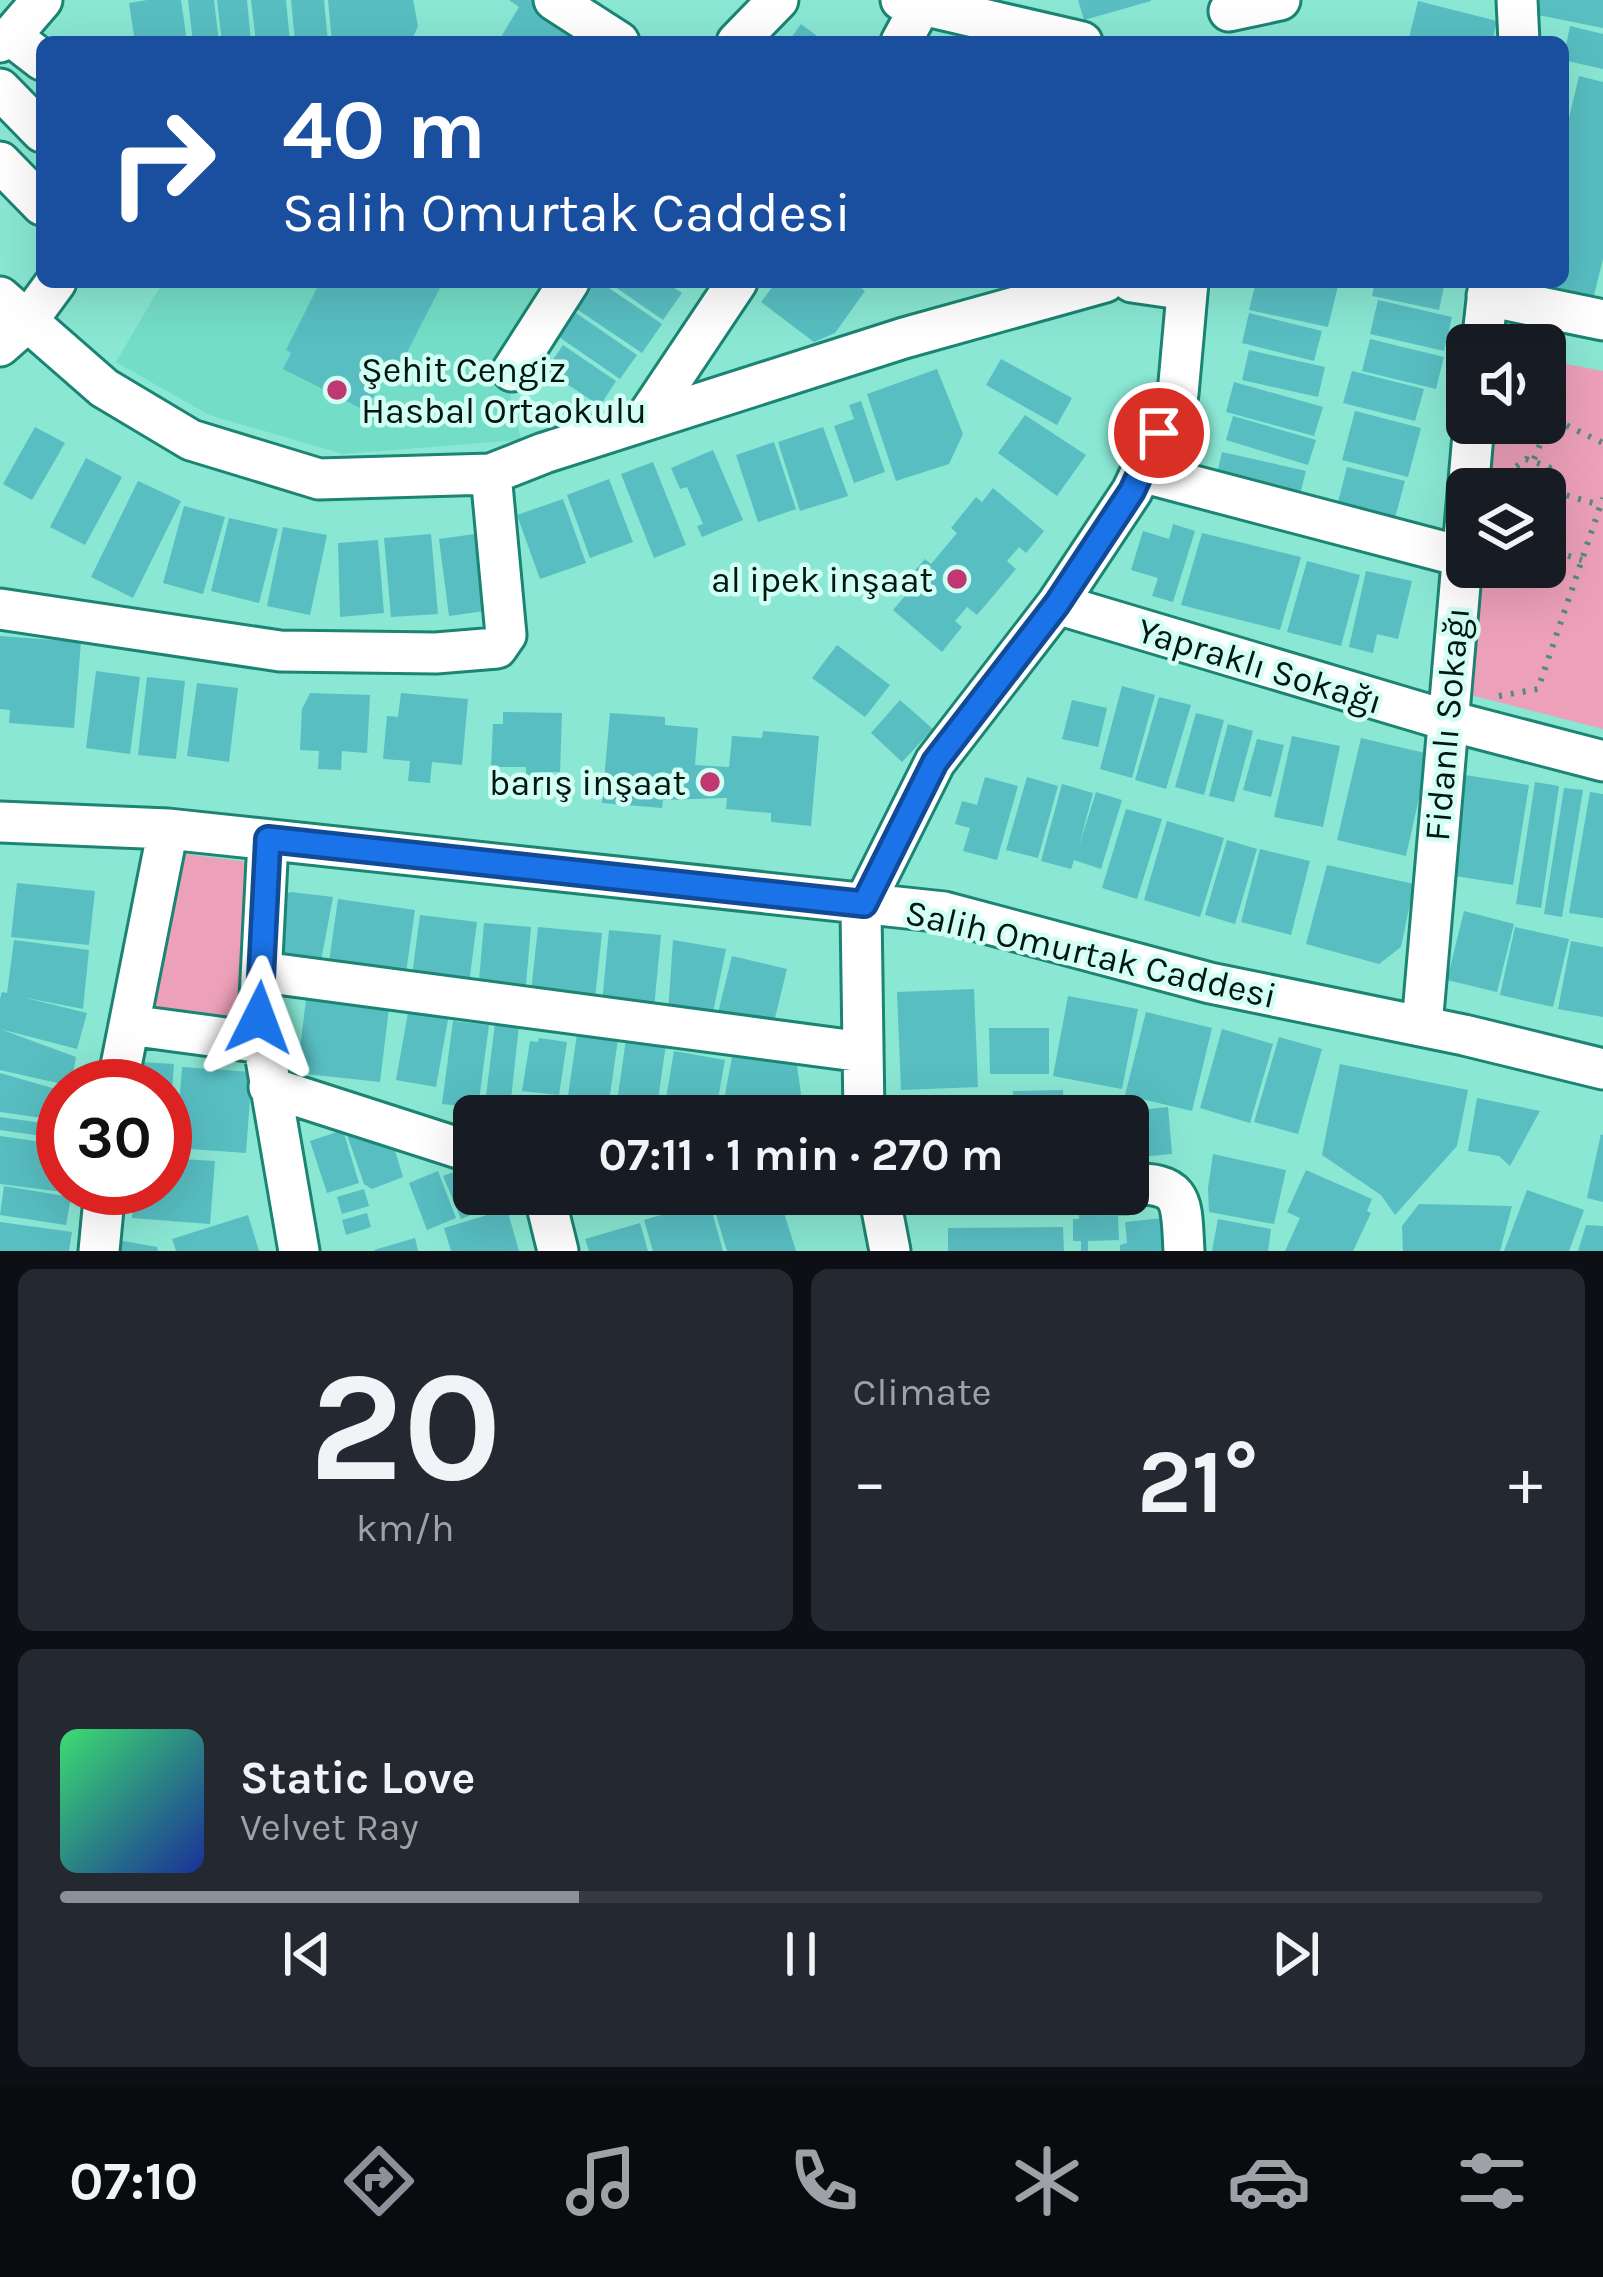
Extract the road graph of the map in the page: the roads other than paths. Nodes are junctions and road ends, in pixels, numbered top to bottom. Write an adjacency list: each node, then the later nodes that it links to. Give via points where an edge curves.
1 (42, 0): 13 (street)
2 (554, 0): 8 (street)
3 (778, 0): 9 (street)
4 (1280, 0): 7 (street)
5 (1517, 0): 12 (street)
6 (914, 2): 10 (street); 11 (street)
7 (1227, 18)
8 (610, 36)
9 (743, 36)
10 (903, 36)
11 (1057, 36)
12 (1519, 36)
13 (5, 39): 14 (street)
14 (36, 57)
15 (0, 88): 16 (street)
16 (36, 126)
17 (0, 162): 18 (street)
18 (36, 199)
19 (49, 288): 26 (street)
20 (565, 288): 28 (street)
21 (733, 288): 29 (street)
22 (1083, 288): 29 (street)
23 (1187, 288): 30 (street, via 1178,394)
24 (1488, 289): 25 (street); 27 (street)
25 (1603, 320)
26 (9, 322): 31 (street, via 190,440 319,479)
27 (1484, 324)
28 (512, 371)
29 (644, 421): 31 (street)
30 (1141, 472): 32 (street); 34 (street)
31 (491, 474): 35 (street, via 506,635 497,648 280,651)
32 (1446, 552)
33 (1457, 588): 36 (street, Fidanlı Sokağı)
34 (1057, 604): 36 (street, Yapraklı Sokağı); 41 (street, via 935,762)
35 (0, 609)
36 (1447, 712): 37 (street, Yapraklı Sokağı); 44 (street, Fidanlı Sokağı)
37 (1603, 761)
38 (0, 821): 39 (street, Salih Omurtak Caddesi)
39 (167, 829): 40 (street, Salih Omurtak Caddesi); 43 (street)
40 (268, 839): 41 (street, Salih Omurtak Caddesi); 42 (street)
41 (864, 904): 44 (street, Salih Omurtak Caddesi, via 944,912 1210,983); 46 (street)
42 (262, 972): 45 (street); 46 (street)
43 (129, 1025): 45 (street); 47 (street)
44 (1422, 1026): 48 (street, Salih Omurtak Caddesi)
45 (263, 1043): 49 (street)
46 (863, 1052): 50 (street)
47 (122, 1059)
48 (1603, 1069)
49 (269, 1087): 51 (street); 58 (street)
50 (864, 1095)
51 (453, 1146)
52 (1149, 1183): 60 (street, via 1173,1194 1182,1211)
53 (102, 1215): 57 (street)
54 (550, 1215): 59 (street)
55 (881, 1215): 56 (street)
56 (887, 1250)
57 (99, 1251)
58 (299, 1251)
59 (559, 1251)
60 (1184, 1251)

